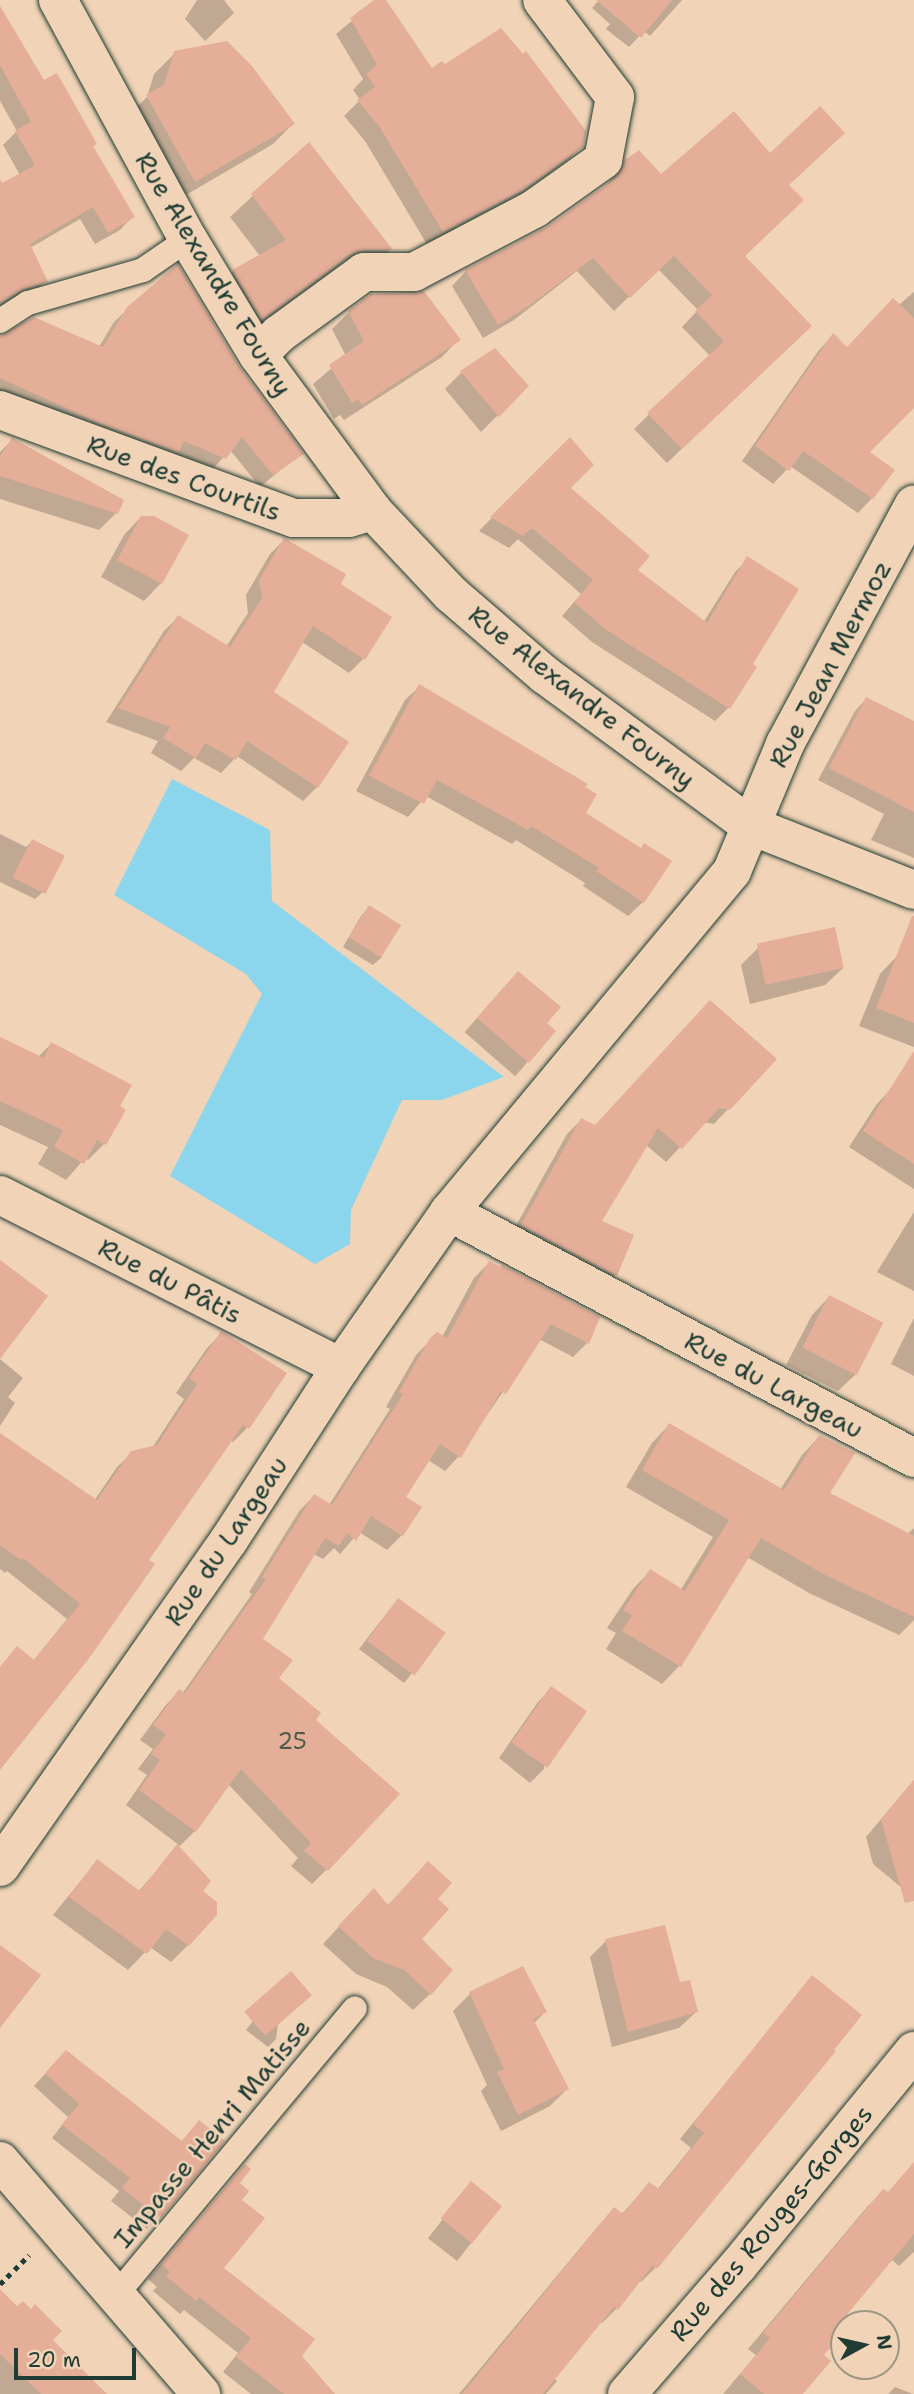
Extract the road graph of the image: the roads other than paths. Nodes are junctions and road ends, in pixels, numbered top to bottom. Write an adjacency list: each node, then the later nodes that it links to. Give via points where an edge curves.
1 (58, 0): 3 (street, Rue Alexandre Fourny)
2 (542, 0): 5 (street, via 615,97 603,160 534,209 414,272 364,272 279,334)
3 (188, 239): 4 (lane, via 144,270 29,303); 5 (street, Rue Alexandre Fourny)
4 (0, 321)
5 (258, 355): 8 (street, Rue Alexandre Fourny)
6 (0, 410): 8 (street, Rue des Courtils, via 295,518 349,518)
7 (914, 504): 9 (street, Rue Jean Mermoz, via 785,744)
8 (373, 511): 9 (street, Rue Alexandre Fourny, via 451,594 545,675)
9 (749, 825): 10 (street, Rue Alexandre Fourny); 12 (street, Rue du Largeau, via 733,871)
10 (914, 890)
11 (0, 1195): 13 (street, Rue du Pâtis)
12 (449, 1212): 13 (street, Rue du Largeau); 14 (street, Rue du Largeau)
13 (341, 1367): 15 (street, Rue du Largeau, via 229,1540)
14 (914, 1458)
15 (0, 1867)
16 (355, 2008): 19 (lane, Impasse Henri Matisse)
17 (914, 2051): 21 (street, Rue des Rouges-Gorges)
18 (0, 2161): 19 (street)
19 (116, 2295): 20 (street)
20 (201, 2394)
21 (627, 2394)

